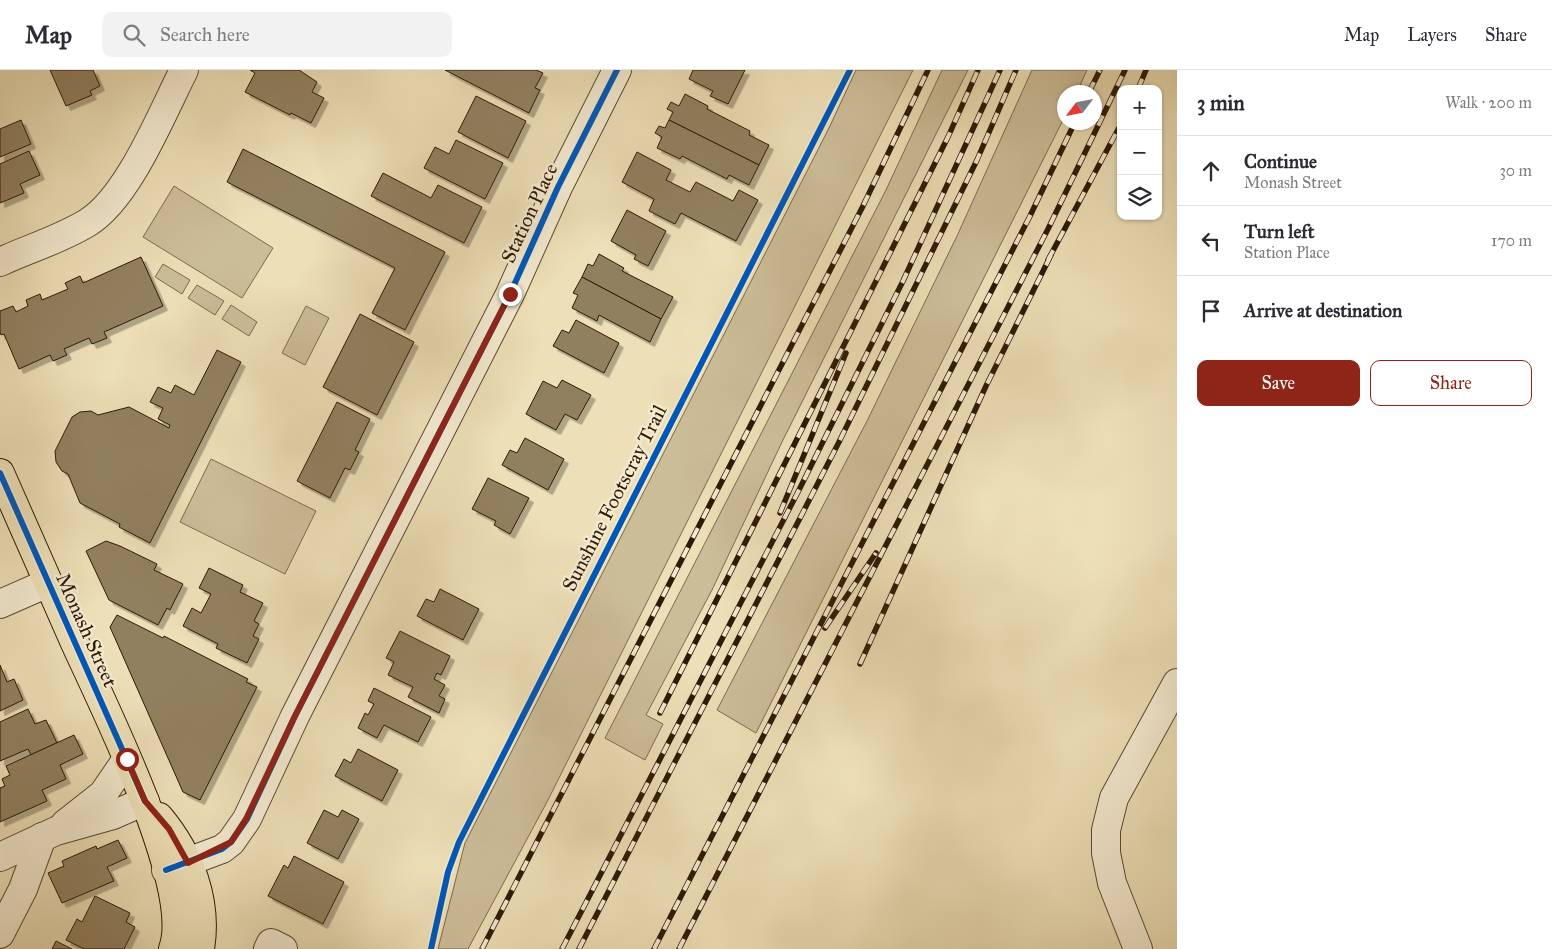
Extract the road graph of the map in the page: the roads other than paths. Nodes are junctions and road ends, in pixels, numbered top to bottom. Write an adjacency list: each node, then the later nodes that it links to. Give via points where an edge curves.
1 (184, 70): 3 (street, via 115,200 88,223)
2 (617, 70): 12 (street, Station Place, via 558,187 510,294 299,708 246,819 231,842)
3 (0, 262)
4 (0, 472): 5 (main road, Monash Street)
5 (48, 583): 6 (street); 8 (main road, Monash Street)
6 (0, 604)
7 (1177, 683): 14 (street, via 1114,798 1106,830 1106,853 1112,883)
8 (127, 759): 9 (main road, Monash Street); 10 (street, via 103,794)
9 (145, 801): 10 (street, via 113,816); 12 (main road, Monash Street, via 169,829)
10 (49, 834): 11 (street); 13 (street)
11 (0, 857)
12 (177, 867): 15 (main road, via 178,925); 16 (main road, via 198,889 202,918)
13 (0, 934)
14 (1135, 941)
15 (173, 949)
16 (200, 949)
17 (268, 949): 18 (street, via 271,943)
18 (283, 949)

